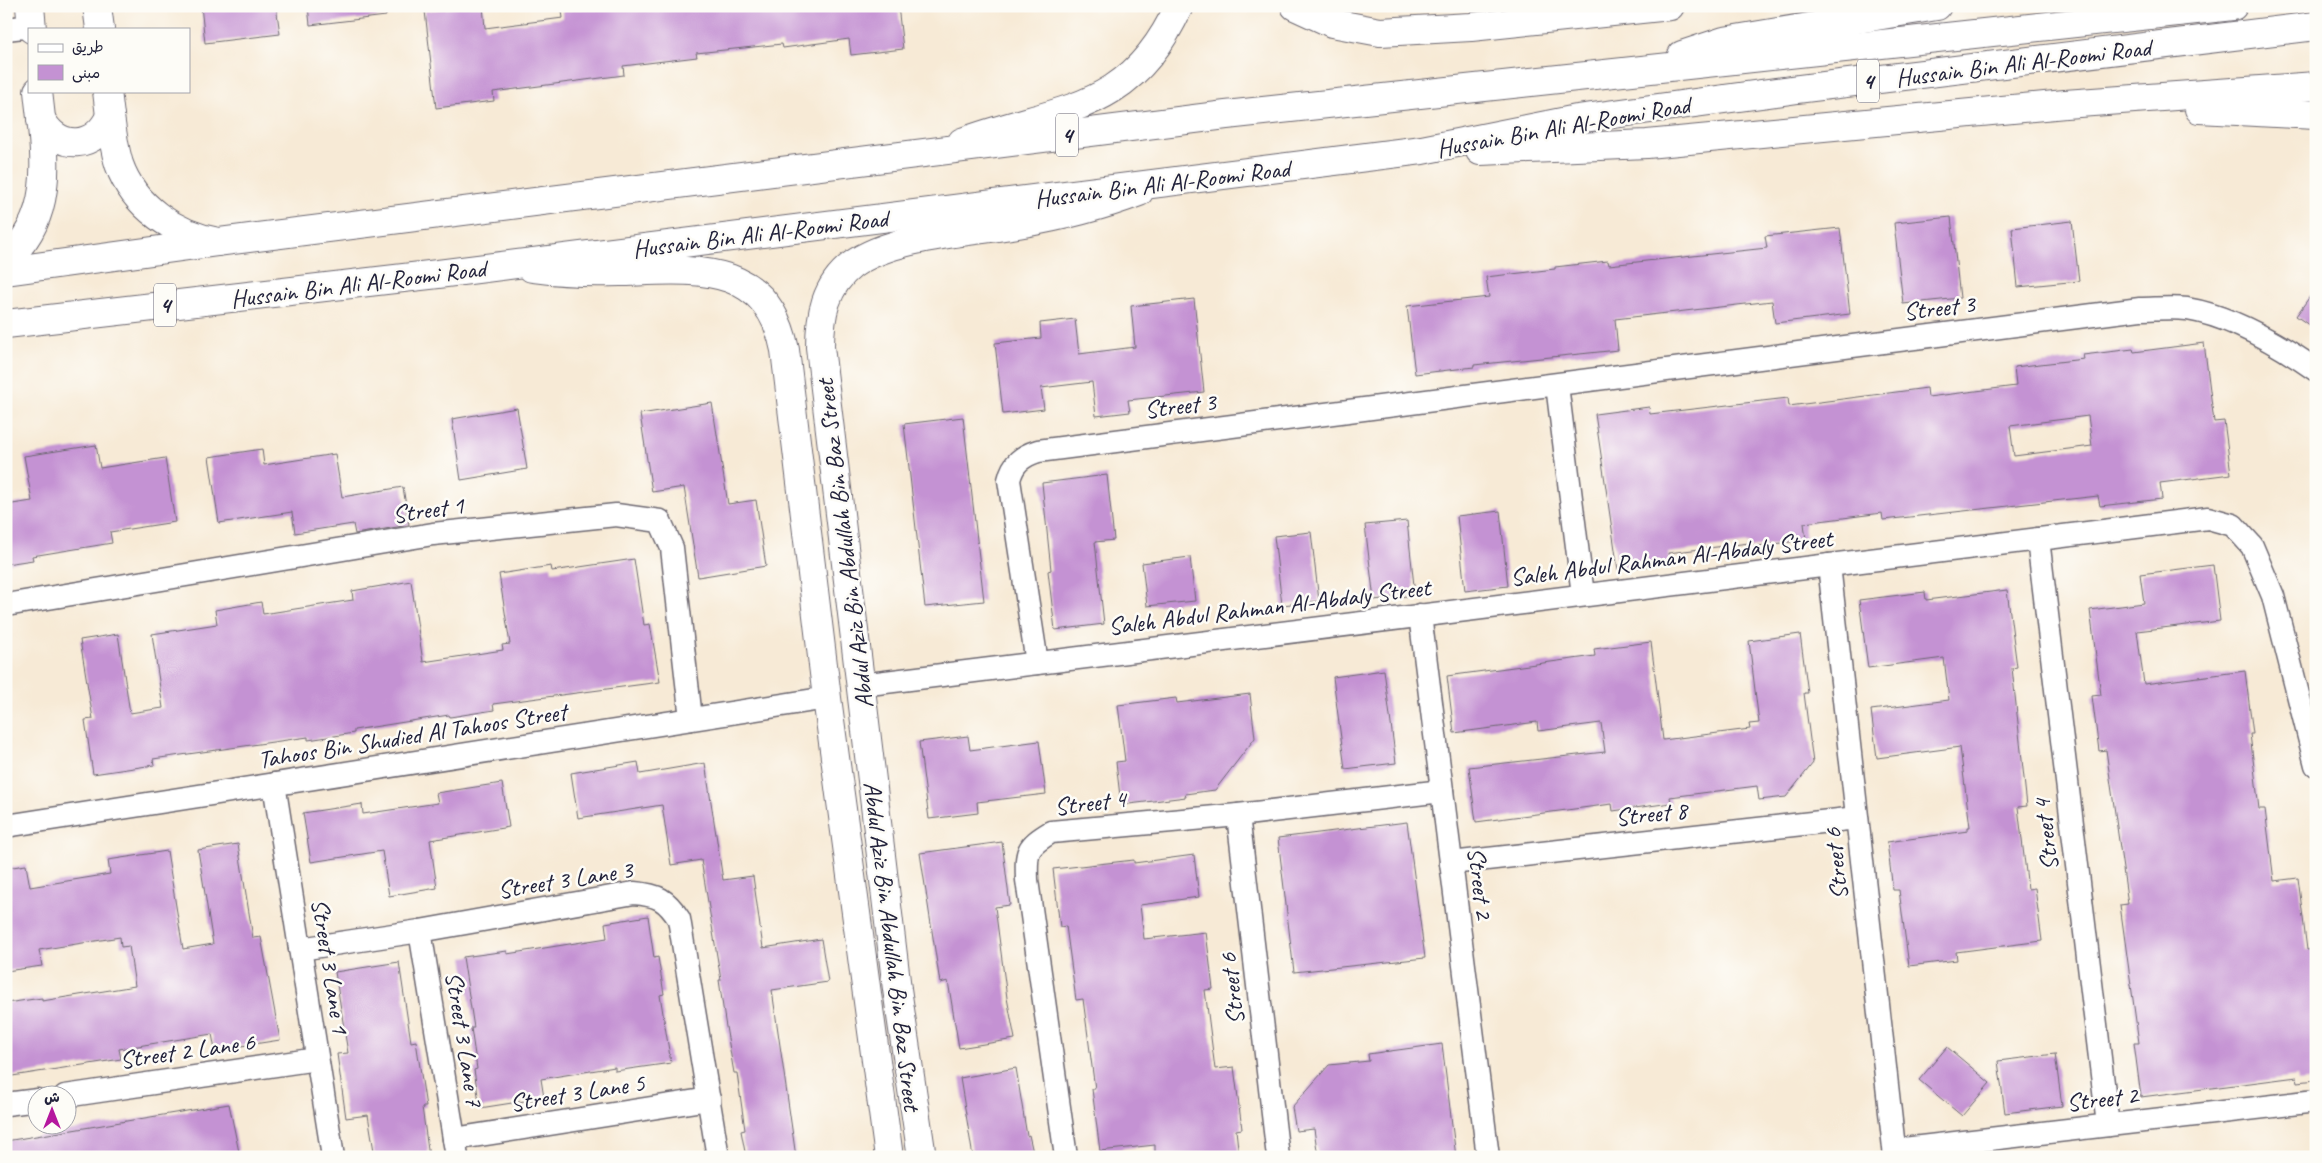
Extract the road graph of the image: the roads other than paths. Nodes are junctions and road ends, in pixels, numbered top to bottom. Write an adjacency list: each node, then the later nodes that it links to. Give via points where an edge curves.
1 (97, 6): 8 (main road)
2 (1180, 6): 17 (main road, via 1148,58 1118,86 1075,108 984,134)
3 (1295, 6): 4 (main road, via 1332,23 1380,32 1462,28)
4 (1670, 6)
5 (1937, 6): 9 (main road, via 1724,41 1676,57)
6 (2233, 6): 9 (main road, Hussain Bin Ali Al-Roomi Road / 4)
7 (2316, 26): 16 (main road, Hussain Bin Ali Al-Roomi Road / 4, via 1577,119)
8 (100, 28)
9 (1654, 70): 17 (main road, Hussain Bin Ali Al-Roomi Road / 4, via 1235,114)
10 (2316, 86): 13 (main road)
11 (38, 92): 15 (main road)
12 (109, 103): 15 (main road, via 100,133 91,138 72,142 53,135); 19 (main road, via 120,165 141,200 186,234)
13 (2065, 104): 14 (main road); 16 (main road, via 1647,144 1534,150)
14 (2316, 115)
15 (41, 119): 20 (main road, via 45,172 42,201 31,229)
16 (1422, 150): 18 (main road, Hussain Bin Ali Al-Roomi Road / 4)
17 (941, 151): 19 (main road, Hussain Bin Ali Al-Roomi Road / 4)
18 (1167, 182): 21 (main road, Hussain Bin Ali Al-Roomi Road / 4); 32 (main road, Abdul Aziz Bin Abdullah Bin Baz Street, via 1121,199 1055,217 892,247 852,265 830,290 823,308 820,347)
19 (218, 242): 22 (main road, Hussain Bin Ali Al-Roomi Road / 4)
20 (6, 259)
21 (506, 265): 23 (main road, Hussain Bin Ali Al-Roomi Road / 4); 33 (main road, Abdul Aziz Bin Abdullah Bin Baz Street, via 576,272 689,270 719,274 754,291 772,313 785,350)
22 (6, 271)
23 (6, 324)
24 (2316, 370): 25 (street, Street 3, via 2292,353 2223,319 2186,309 2140,309)
25 (1557, 385): 28 (street); 31 (street, Street 3, via 1038,451 1022,456 1011,470 1009,480)
26 (2038, 539): 27 (street, Saleh Abdul Rahman Al-Abdaly Street); 35 (street, Saleh Abdul Rahman Al-Abdaly Street, via 2208,518 2233,525 2252,546 2273,596); 51 (street, Street 4)
27 (1829, 565): 28 (street, Saleh Abdul Rahman Al-Abdaly Street); 39 (street, Street 6)
28 (1583, 595): 30 (street, Saleh Abdul Rahman Al-Abdaly Street)
29 (6, 605): 34 (street, Street 1, via 433,534 616,515 660,520 672,548)
30 (1420, 615): 31 (street, Saleh Abdul Rahman Al-Abdaly Street); 37 (street, Street 2)
31 (1037, 663): 32 (street, Saleh Abdul Rahman Al-Abdaly Street)
32 (860, 685): 52 (main road, Abdul Aziz Bin Abdullah Bin Baz Street)
33 (827, 698): 34 (street, Tahoos Bin Shudied Al Tahoos Street); 44 (main road, Abdul Aziz Bin Abdullah Bin Baz Street)
34 (690, 719): 36 (street, Tahoos Bin Shudied Al Tahoos Street)
35 (2316, 763)
36 (274, 784): 40 (street, Tahoos Bin Shudied Al Tahoos Street); 43 (street, Street 3 Lane 1)
37 (1442, 791): 38 (street, Street 4); 41 (street, Street 2)
38 (1238, 815): 59 (street, Street 4, via 1051,832 1033,843 1026,860 1027,880); 60 (street, Street 6)
39 (1857, 818): 41 (street, Street 8); 54 (street, Street 6)
40 (6, 826)
41 (1451, 863): 61 (street, Street 2)
42 (420, 931): 43 (street, Street 3 Lane 3); 47 (street, Street 3 Lane 3, via 634,893 653,895 670,904 679,919); 53 (street, Street 3 Lane 7)
43 (300, 949): 45 (street, Street 3 Lane 1)
44 (872, 1037): 52 (main road, via 882,1052 892,1121 896,1129); 55 (main road, Abdul Aziz Bin Abdullah Bin Baz Street)
45 (317, 1059): 46 (street, Street 2 Lane 6); 56 (street, Street 3 Lane 1)
46 (78, 1094)
47 (709, 1099): 53 (street, Street 3 Lane 5); 57 (street, Street 3 Lane 3)
48 (28, 1101): 50 (street)
49 (2316, 1101): 51 (street, Street 2)
50 (6, 1104)
51 (2108, 1125): 54 (street, Street 2)
52 (916, 1128): 58 (main road, Abdul Aziz Bin Abdullah Bin Baz Street)
53 (455, 1148)
54 (1895, 1153)
55 (895, 1155)
56 (333, 1157)
57 (718, 1157)
58 (922, 1157)
59 (1066, 1157)
60 (1278, 1157)
61 (1488, 1157)

